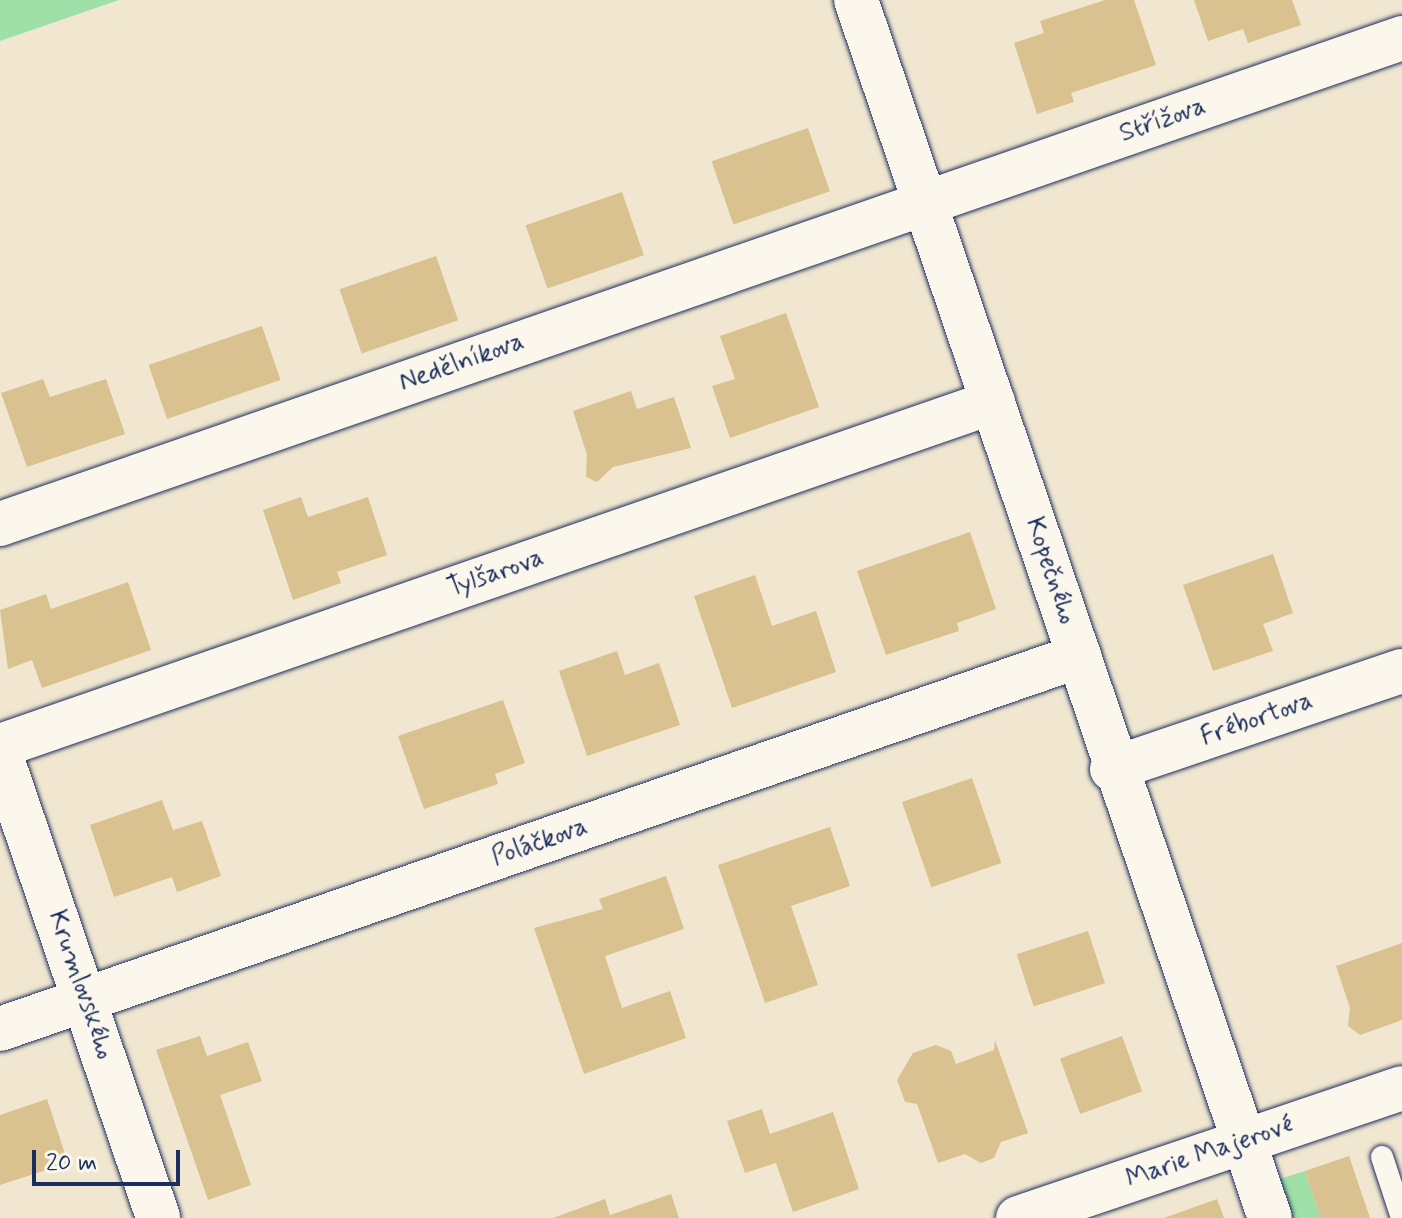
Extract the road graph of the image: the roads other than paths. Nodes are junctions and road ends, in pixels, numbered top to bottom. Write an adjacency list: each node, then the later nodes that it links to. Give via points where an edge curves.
1 (856, 0): 3 (street, Kopečného)
2 (1402, 38): 3 (street, Střížova)
3 (925, 203): 4 (street, Kopečného); 5 (street, Nedělníkova)
4 (993, 402): 6 (street, Kopečného); 8 (street, Tylšarova)
5 (0, 524)
6 (1079, 656): 10 (street, Kopečného); 11 (street, Poláčkova)
7 (1402, 671): 10 (street, Frébortova)
8 (0, 746)
9 (0, 753): 11 (street, Krumlovského)
10 (1112, 769): 14 (street, Kopečného)
11 (85, 1000): 12 (street, Poláčkova); 16 (street, Krumlovského)
12 (0, 1029)
13 (1402, 1088): 14 (street, Marie Majerové)
14 (1242, 1142): 17 (street, Marie Majerové); 18 (street, Kopečného)
15 (1382, 1157): 19 (lane)
16 (158, 1218)
17 (1018, 1218)
18 (1270, 1218)
19 (1402, 1218)

